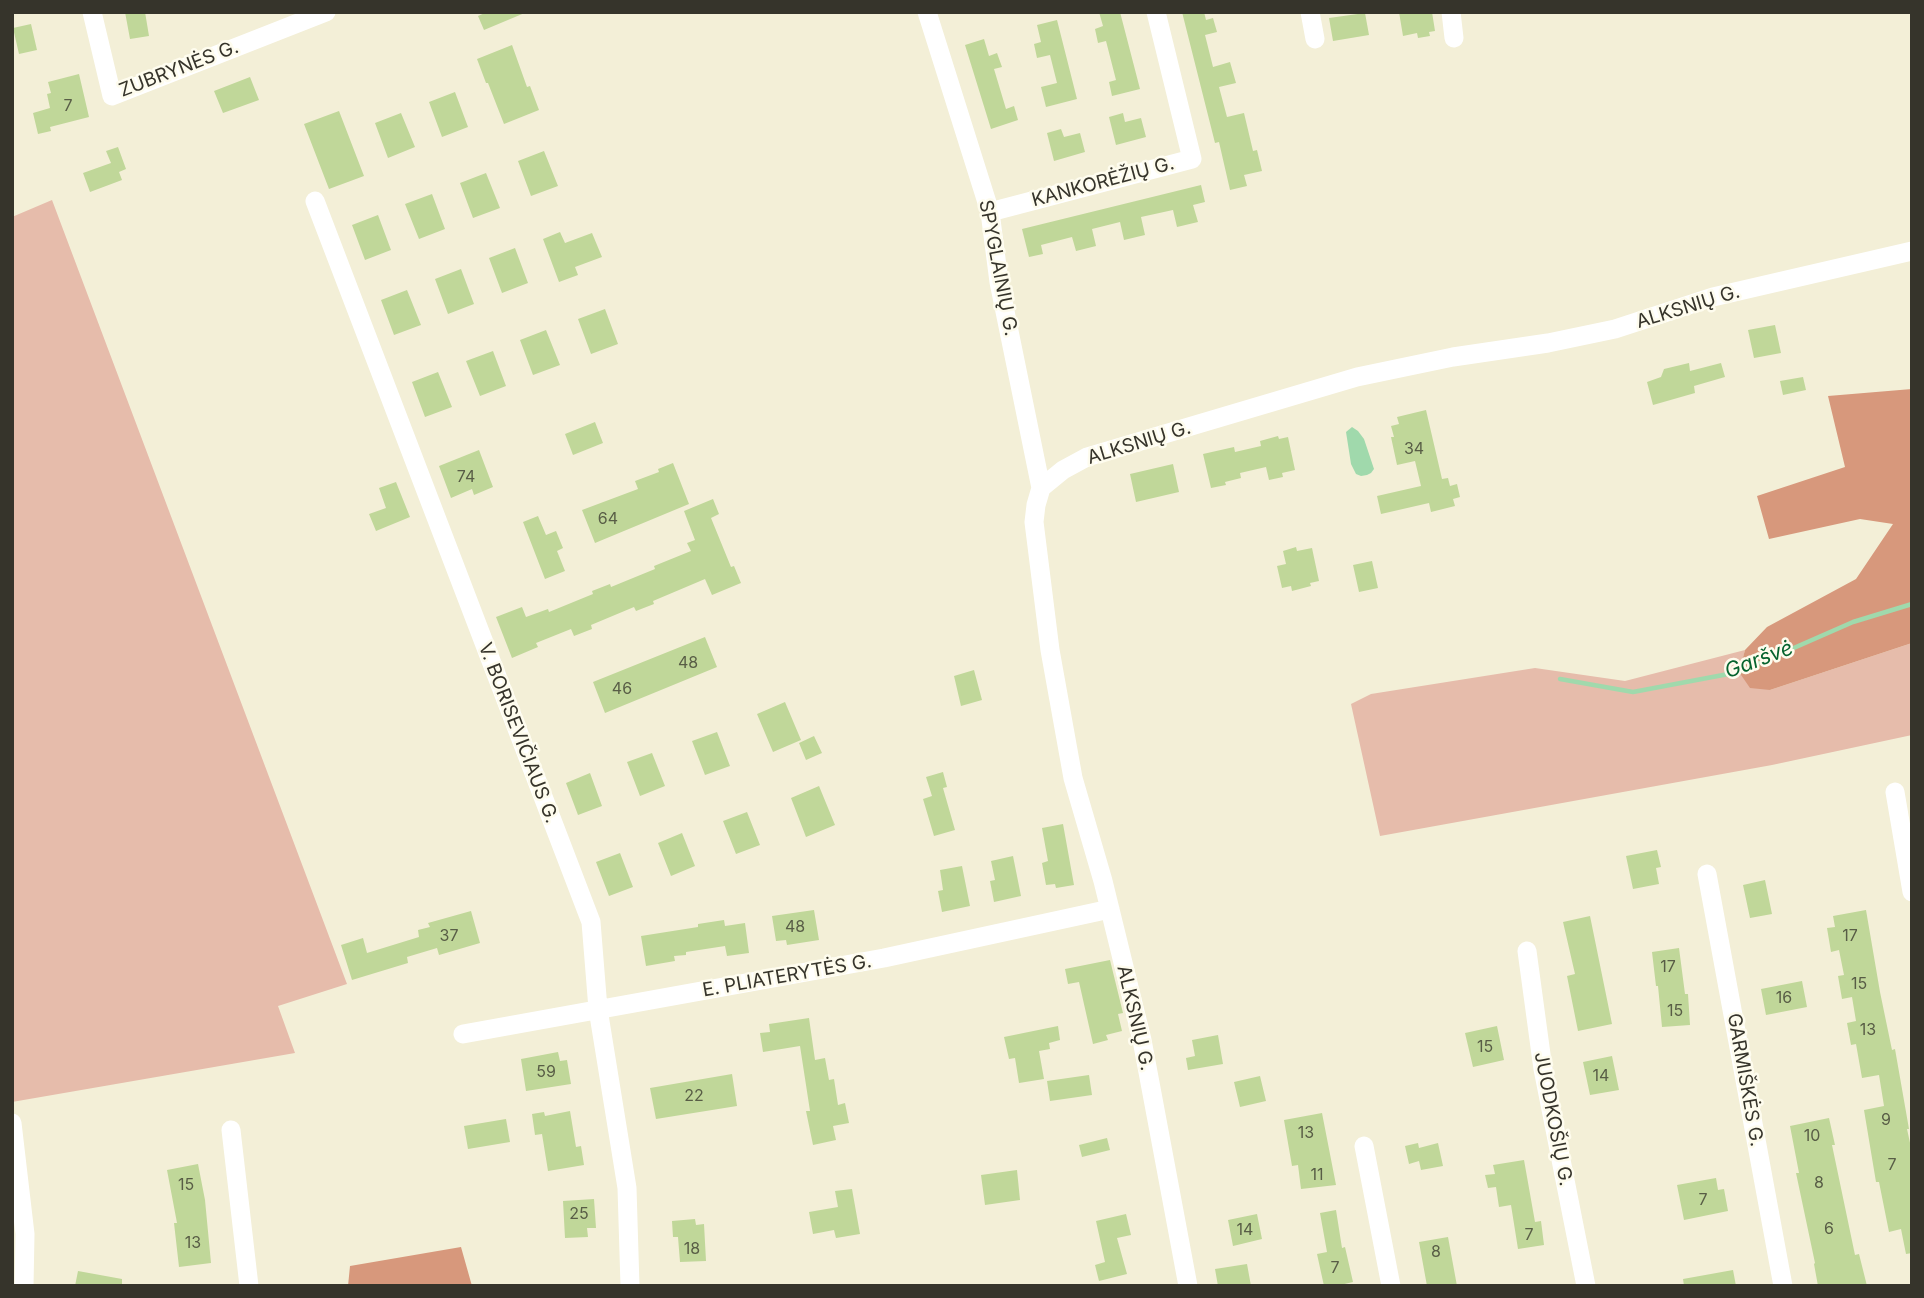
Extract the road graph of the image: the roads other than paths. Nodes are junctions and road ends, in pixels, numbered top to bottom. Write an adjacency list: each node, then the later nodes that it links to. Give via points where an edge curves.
1 (92, 12): 2 (street, ZUBRYNĖS G., via 112,96)
2 (326, 12)
3 (927, 12): 10 (street, SPYGLAINIŲ G.)
4 (1156, 12): 10 (street, KANKORĖŽIŲ G., via 1192,159)
5 (1310, 12): 8 (street)
6 (1451, 12): 7 (street)
7 (1454, 38)
8 (1315, 39)
9 (315, 201): 18 (street, V. BORISEVIČIAUS G., via 591,922)
10 (990, 212): 12 (street, SPYGLAINIŲ G., via 999,282)
11 (1912, 251): 12 (street, ALKSNIŲ G., via 1713,297 1615,329 1357,377 1087,457)
12 (1041, 488): 16 (street, ALKSNIŲ G., via 1034,522 1050,650 1073,778)
13 (1895, 792): 15 (street)
14 (1707, 874): 29 (street, GARMIŠKĖS G.)
15 (1912, 892)
16 (1110, 909): 18 (street, E. PLIATERYTĖS G., via 884,958); 26 (street, ALKSNIŲ G., via 1142,1040)
17 (1527, 951): 28 (street, JUODKOŠIŲ G., via 1543,1069)
18 (598, 1009): 19 (street, E. PLIATERYTĖS G.); 25 (street, V. BORISEVIČIAUS G., via 627,1188)
19 (463, 1034)
20 (12, 1123): 23 (street, via 25,1234)
21 (231, 1130): 24 (street)
22 (1364, 1146): 27 (street)
23 (24, 1286)
24 (249, 1286)
25 (630, 1286)
26 (1188, 1286)
27 (1391, 1286)
28 (1586, 1286)
29 (1783, 1286)

